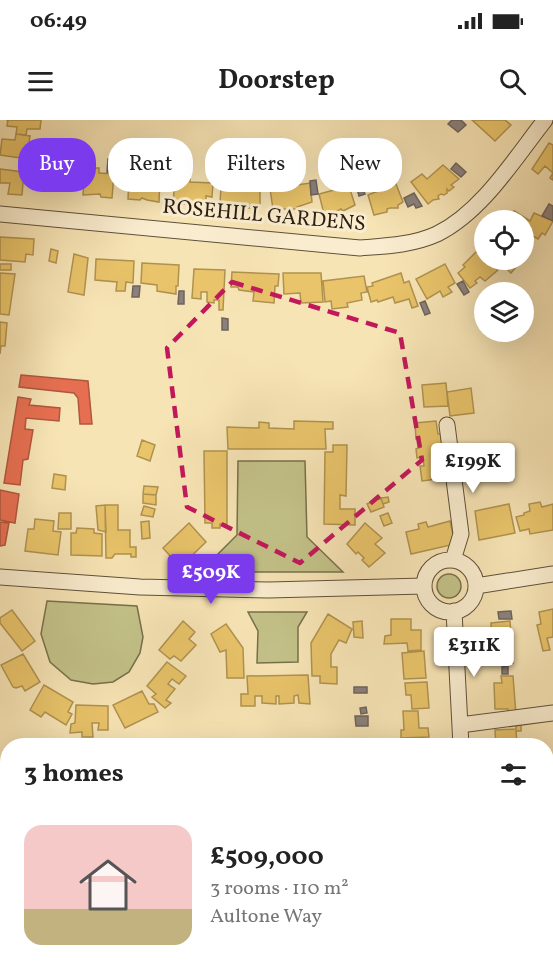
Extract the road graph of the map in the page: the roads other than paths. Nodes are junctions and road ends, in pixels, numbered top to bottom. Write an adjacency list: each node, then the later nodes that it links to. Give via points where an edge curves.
1 (545, 120): 2 (street, ROSEHILL GARDENS, via 461,220 436,235 403,244 360,248)
2 (0, 214)
3 (447, 425): 4 (street, via 461,534)
4 (453, 560): 7 (street, via 436,564); 8 (street, via 468,566)
5 (553, 574): 8 (street)
6 (0, 577): 7 (street, via 140,587 269,590)
7 (424, 586): 9 (street, via 430,602 445,611)
8 (476, 586): 9 (street, via 469,604)
9 (454, 611): 11 (street)
10 (553, 713): 11 (street)
11 (460, 725): 12 (street)
12 (461, 738)

